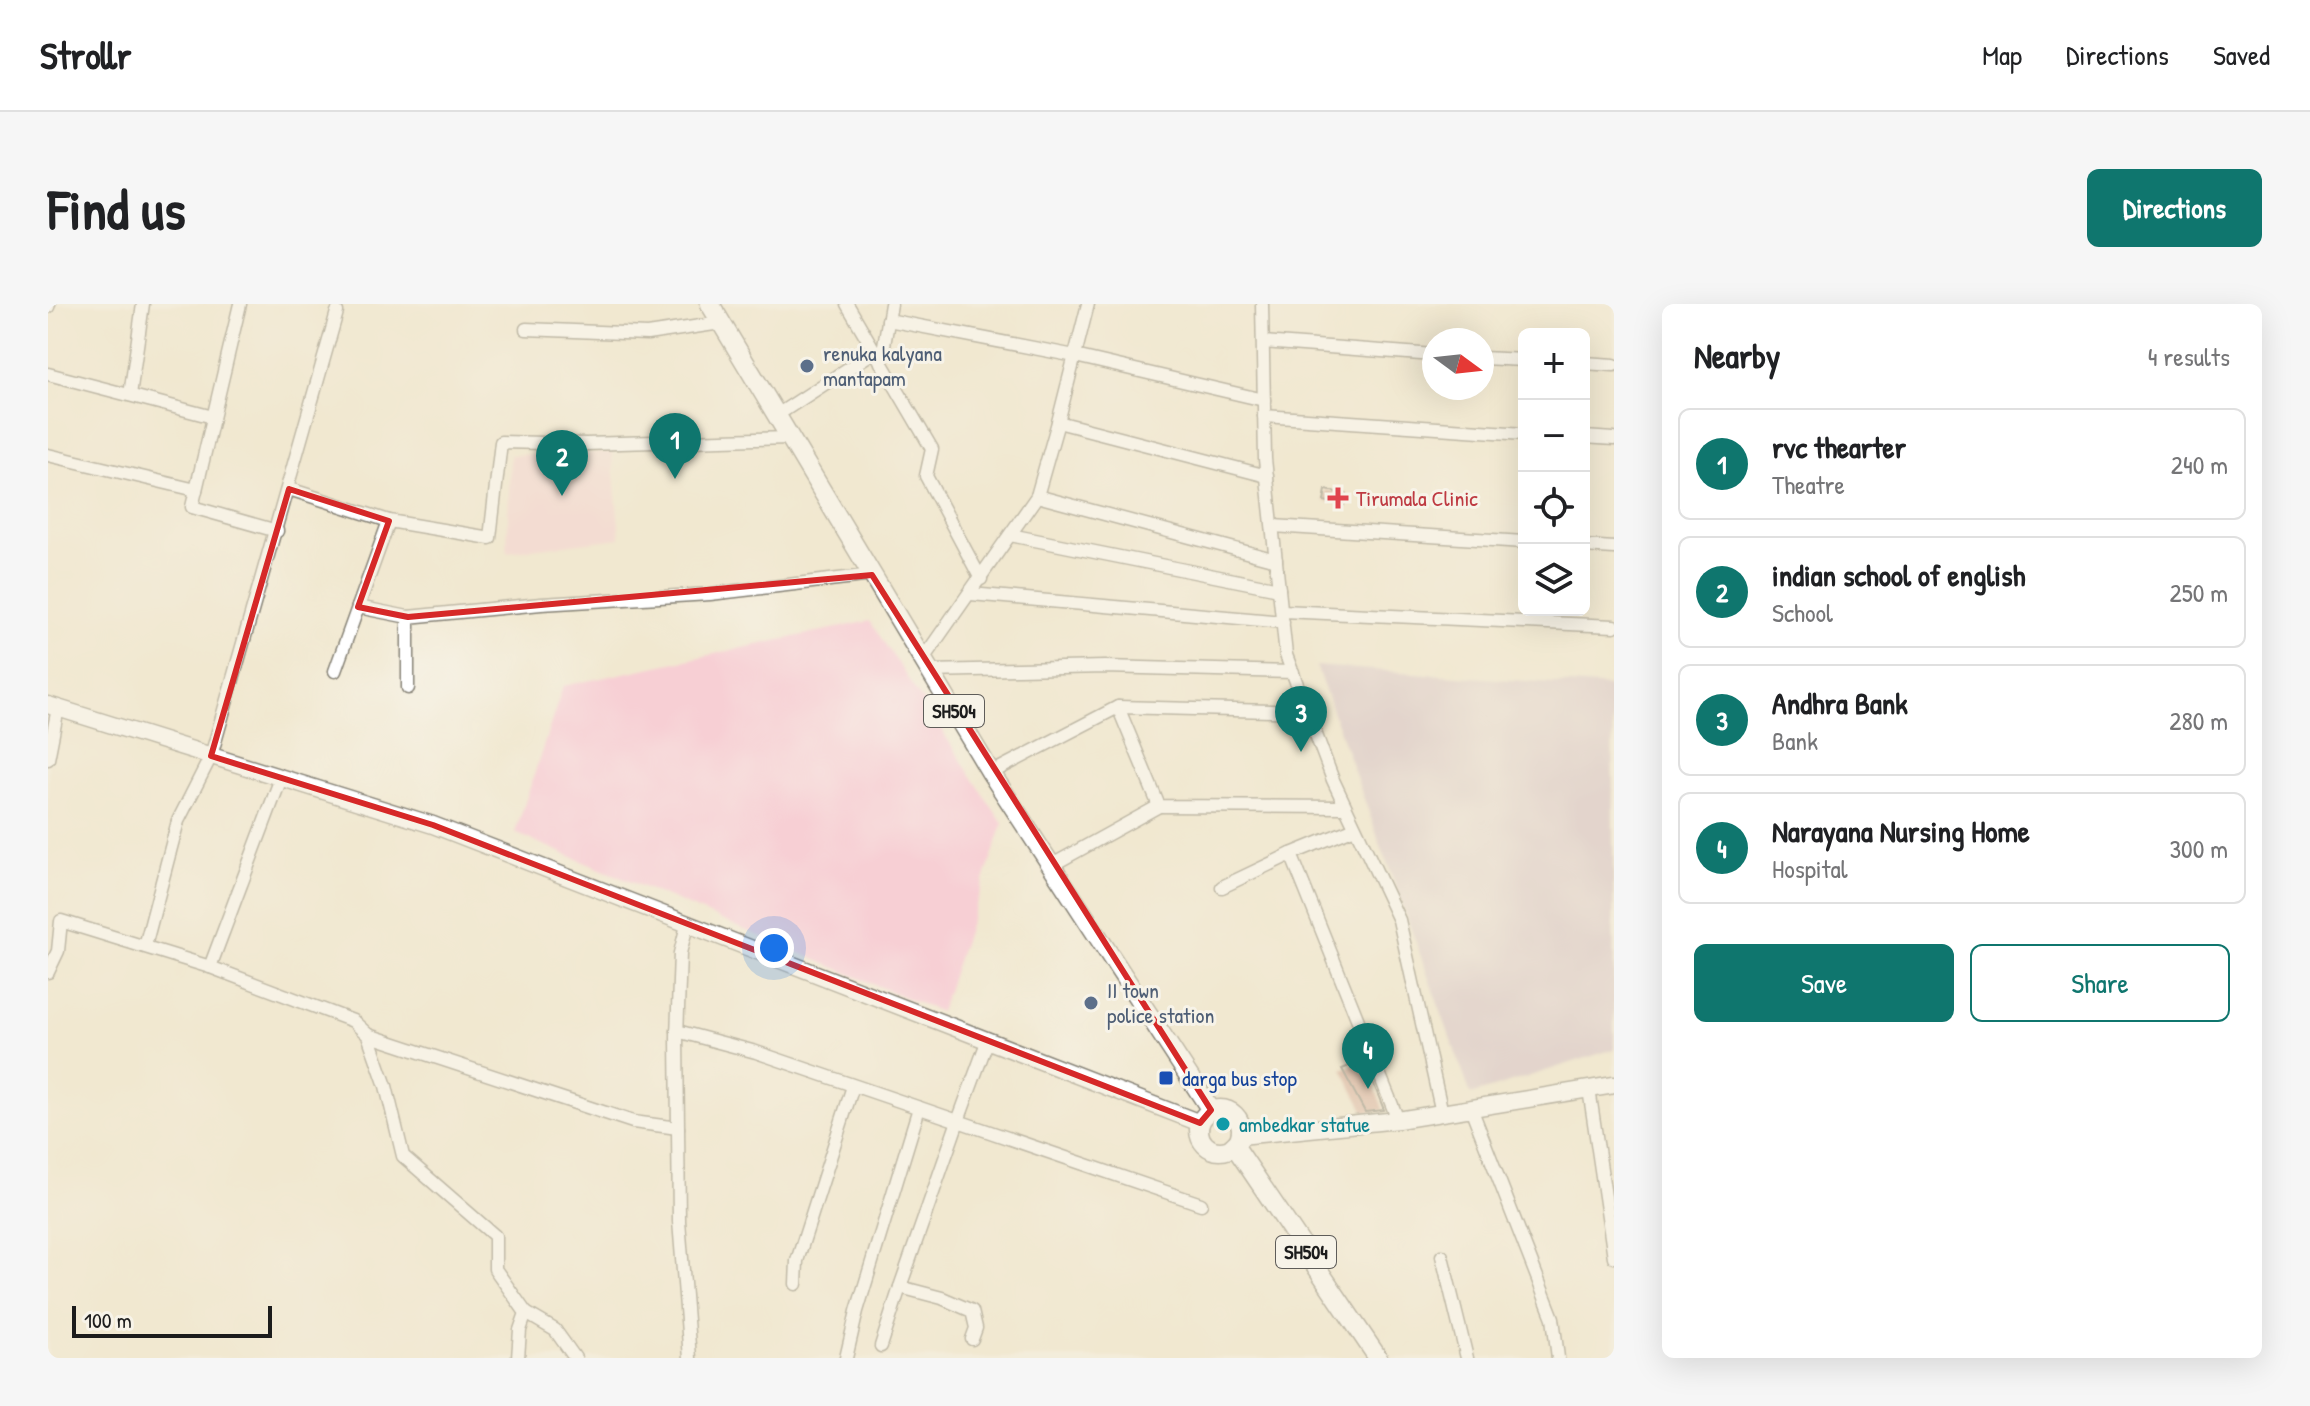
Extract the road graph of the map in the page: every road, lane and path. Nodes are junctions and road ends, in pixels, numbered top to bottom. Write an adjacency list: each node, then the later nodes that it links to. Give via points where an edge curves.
1 (143, 304): 21 (street)
2 (240, 304): 25 (street)
3 (710, 304): 10 (main road, SH504)
4 (847, 304): 15 (street)
5 (891, 304): 9 (street)
6 (1088, 304): 14 (street)
7 (1262, 304): 12 (street)
8 (337, 312): 33 (street)
9 (888, 320): 14 (street); 15 (street)
10 (721, 323): 11 (street, via 647,334); 23 (main road, SH504)
11 (526, 329)
12 (1263, 342): 13 (street); 22 (street)
13 (1422, 354)
14 (1075, 356): 22 (street); 26 (street)
15 (878, 357): 23 (street); 45 (street, via 932,449 926,476)
16 (1494, 359): 17 (street)
17 (1518, 360)
18 (1590, 363): 19 (street)
19 (1614, 365)
20 (48, 374): 21 (street)
21 (130, 395): 25 (street)
22 (1264, 400): 24 (street)
23 (777, 415): 29 (main road, SH504)
24 (1264, 416): 27 (street); 32 (street)
25 (213, 417): 34 (street)
26 (1058, 422): 32 (street); 35 (street)
27 (1518, 434)
28 (1590, 437): 30 (street)
29 (790, 438): 36 (street, via 501,442 490,538); 44 (main road, SH504)
30 (1614, 439)
31 (48, 455): 34 (street)
32 (1267, 476): 37 (street)
33 (289, 489): 36 (street); 38 (street)
34 (196, 490): 38 (street, via 192,507)
35 (1037, 496): 39 (street); 43 (street)
36 (389, 521): 48 (street)
37 (1273, 526): 40 (street); 43 (street)
38 (277, 531): 59 (street)
39 (1010, 535): 45 (street); 46 (street)
40 (1518, 542)
41 (1590, 546): 42 (street)
42 (1614, 548)
43 (1276, 560): 46 (street)
44 (872, 575): 50 (street, via 710,594); 52 (main road, SH504)
45 (981, 579): 47 (street)
46 (1279, 589): 49 (street)
47 (971, 594): 49 (street); 52 (street)
48 (358, 607): 50 (street); 53 (street)
49 (1282, 616): 51 (street); 54 (street)
50 (408, 617): 55 (street)
51 (1614, 626)
52 (926, 665): 54 (street); 61 (main road, SH504)
53 (335, 671)
54 (1293, 672): 58 (street)
55 (408, 688)
56 (53, 706): 59 (street); 60 (street)
57 (1118, 707): 58 (street); 61 (street); 63 (street)
58 (1307, 712): 64 (street)
59 (211, 756): 62 (street); 70 (street, via 178,821)
60 (48, 759)
61 (991, 773): 67 (main road, SH504)
62 (281, 778): 69 (street, via 433,825); 71 (street)
63 (1159, 806): 64 (street); 67 (street)
64 (1345, 807): 65 (street)
65 (1355, 828): 66 (street); 81 (street, via 1399,920)
66 (1291, 854): 68 (street); 83 (street)
67 (1052, 865): 82 (main road, SH504)
68 (1222, 887)
69 (687, 925): 73 (street, via 680,953); 75 (street)
70 (145, 946): 71 (street); 72 (street, via 61,921 58,951)
71 (210, 967): 74 (street, via 353,1021)
72 (48, 972)
73 (677, 1031): 77 (street); 85 (street)
74 (368, 1035): 85 (street, via 633,1122); 92 (street, via 403,1156 495,1236 495,1269)
75 (987, 1042): 82 (street); 84 (street)
76 (1614, 1085): 78 (street)
77 (853, 1086): 79 (street); 90 (street, via 797,1261)
78 (1589, 1089): 80 (street); 89 (street)
79 (919, 1108): 84 (street); 98 (street)
80 (1471, 1108): 81 (street); 101 (street, via 1553,1318)
81 (1442, 1113): 83 (street)
82 (1206, 1117): 86 (main road, SH504, via 1223,1109 1234,1114 1240,1124); 86 (main road, SH504, via 1199,1135 1211,1150 1223,1151)
83 (1398, 1120): 86 (street)
84 (958, 1121): 87 (street); 91 (street)
85 (678, 1128): 97 (street)
86 (1237, 1141): 99 (main road, SH504)
87 (1201, 1204)
88 (1442, 1256): 100 (street)
89 (1614, 1257)
90 (796, 1284)
91 (900, 1287): 93 (street, via 972,1311); 94 (street)
92 (526, 1313): 95 (street); 96 (street, via 555,1330)
93 (972, 1339)
94 (881, 1346)
95 (518, 1358)
96 (575, 1358)
97 (690, 1358)
98 (846, 1358)
99 (1378, 1358)
100 (1467, 1358)
101 (1558, 1358)

